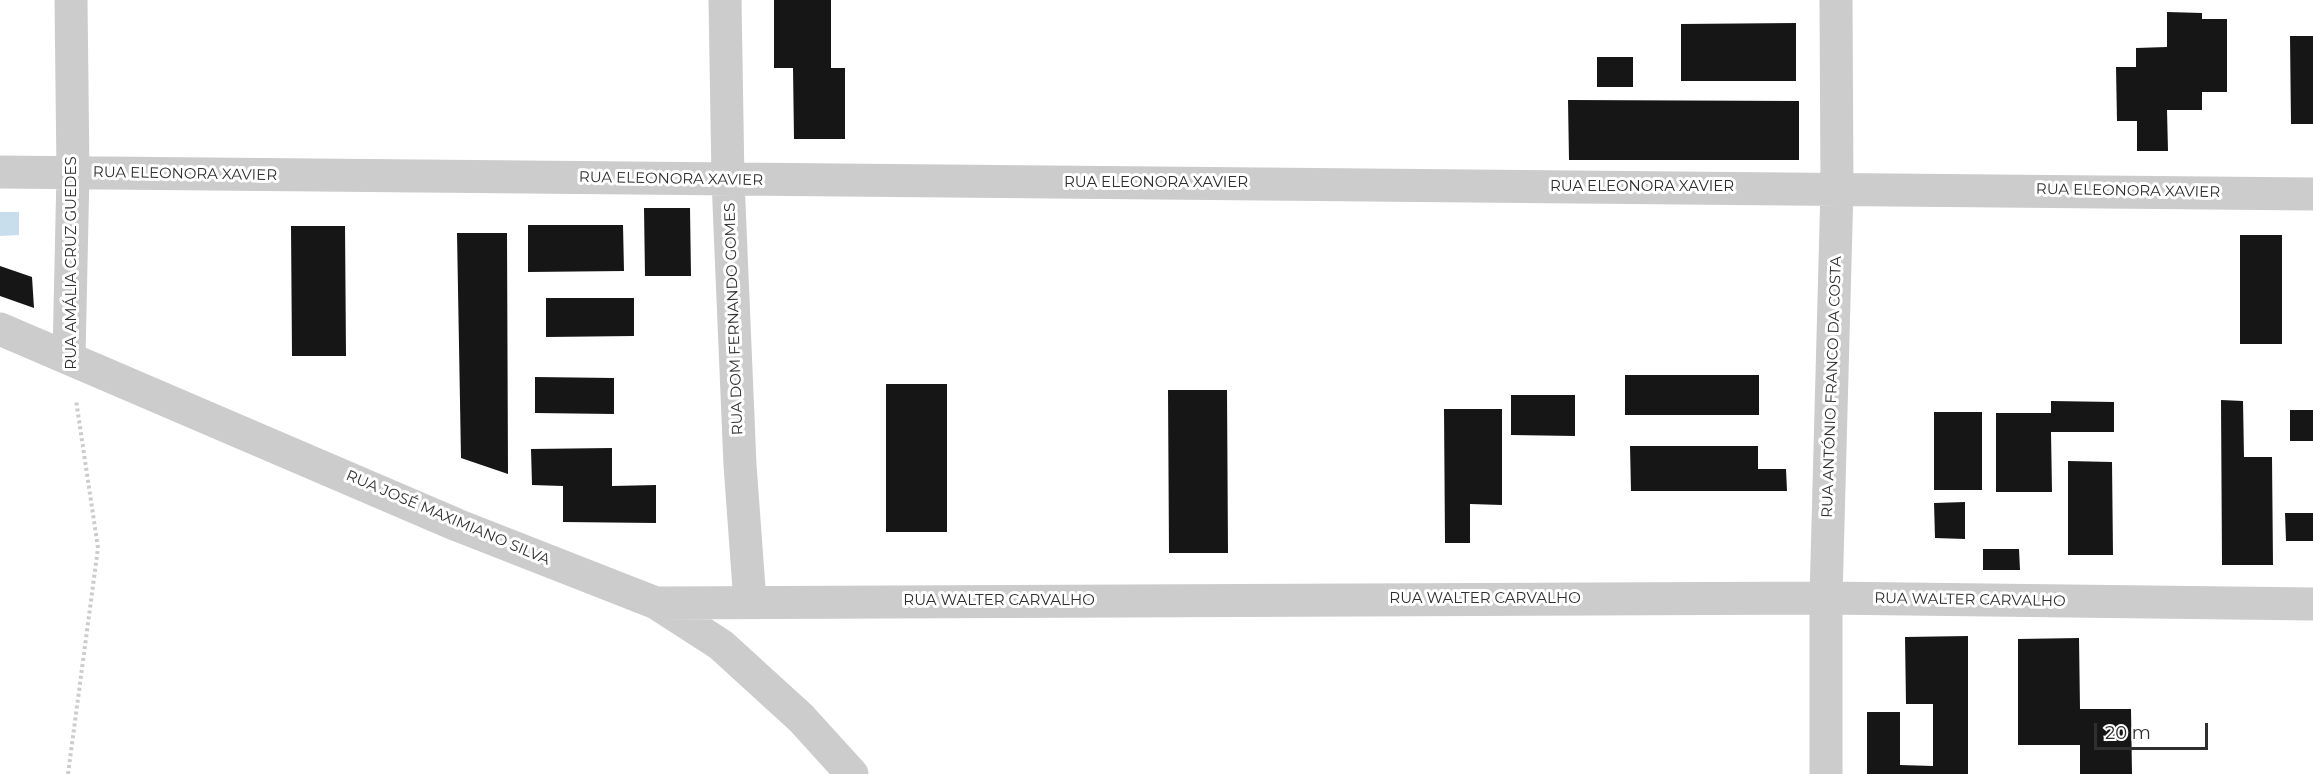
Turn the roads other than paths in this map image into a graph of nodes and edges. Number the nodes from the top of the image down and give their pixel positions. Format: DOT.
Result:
graph roads {
  1 [pos="71,0"];
  2 [pos="725,0"];
  3 [pos="1836,0"];
  4 [pos="0,172"];
  5 [pos="73,173"];
  6 [pos="728,180"];
  7 [pos="1837,188"];
  8 [pos="2313,194"];
  9 [pos="0,329"];
  10 [pos="69,356"];
  11 [pos="1826,598"];
  12 [pos="750,602"];
  13 [pos="656,603"];
  14 [pos="2313,604"];
  15 [pos="852,774"];
  16 [pos="1826,774"];
  1 -- 5 [label="street, RUA AMÁLIA CRUZ GUEDES"];
  2 -- 6 [label="street, RUA DOM FERNANDO GOMES"];
  3 -- 7 [label="street, RUA ANTÓNIO FRANCO DA COSTA"];
  4 -- 5 [label="street, RUA ELEONORA XAVIER"];
  5 -- 6 [label="street, RUA ELEONORA XAVIER"];
  5 -- 10 [label="street, RUA AMÁLIA CRUZ GUEDES"];
  6 -- 7 [label="street, RUA ELEONORA XAVIER"];
  6 -- 12 [label="street, RUA DOM FERNANDO GOMES"];
  7 -- 8 [label="street, RUA ELEONORA XAVIER"];
  7 -- 11 [label="street, RUA ANTÓNIO FRANCO DA COSTA"];
  9 -- 10 [label="street, RUA JOSÉ MAXIMIANO SILVA"];
  10 -- 13 [label="street, RUA JOSÉ MAXIMIANO SILVA"];
  11 -- 12 [label="street, RUA WALTER CARVALHO"];
  11 -- 14 [label="street, RUA WALTER CARVALHO"];
  11 -- 16 [label="street, RUA ANTÓNIO FRANCO DA COSTA"];
  12 -- 13 [label="street, RUA WALTER CARVALHO"];
  13 -- 15 [label="street, RUA JOSÉ MAXIMIANO SILVA"];
}
